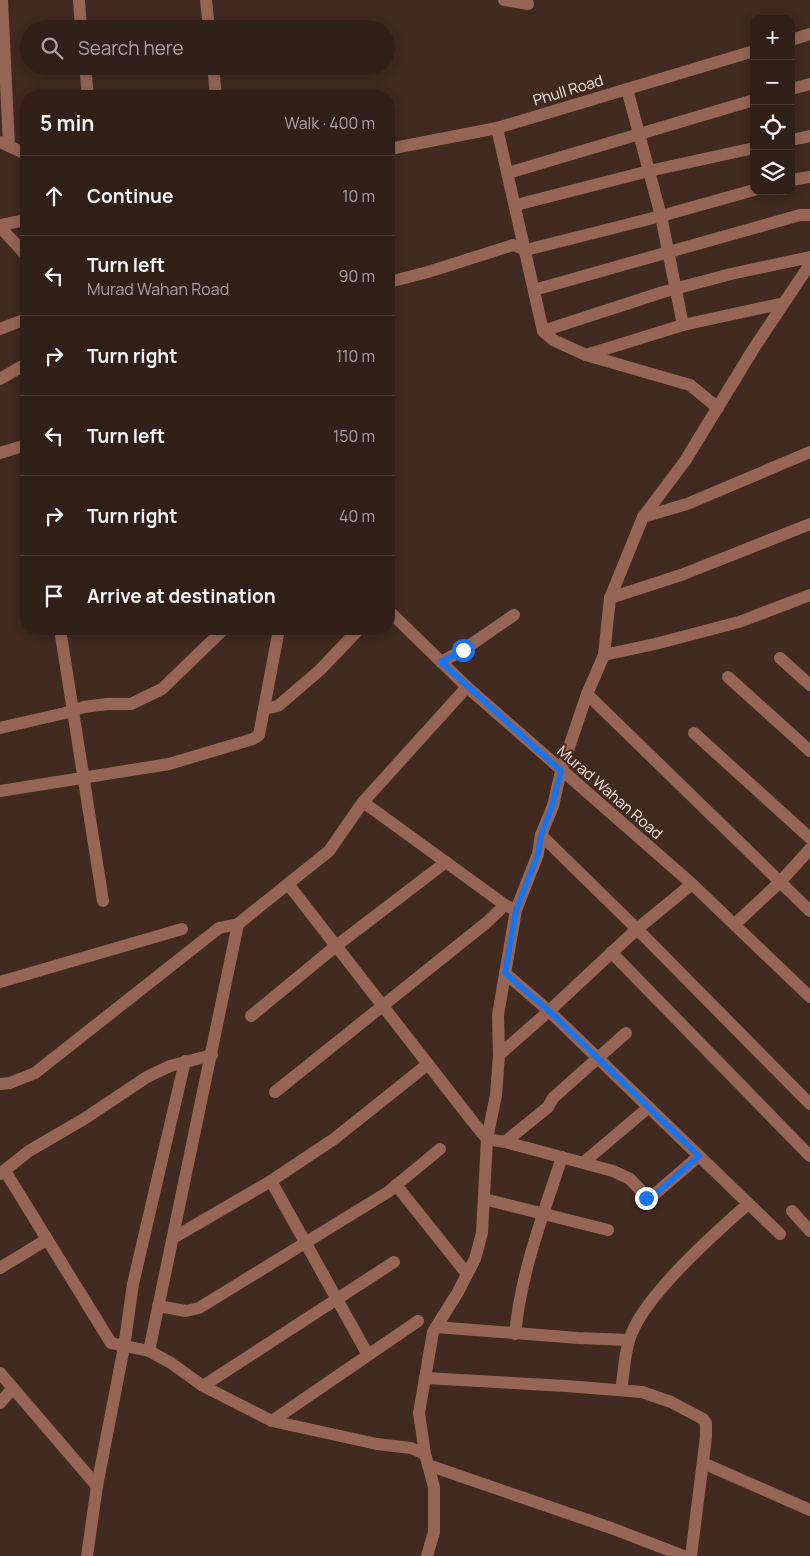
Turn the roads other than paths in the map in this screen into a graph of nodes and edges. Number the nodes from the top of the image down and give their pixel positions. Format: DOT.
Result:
graph roads {
  1 [pos="2,0"];
  2 [pos="78,0"];
  3 [pos="206,0"];
  4 [pos="504,0"];
  5 [pos="528,4"];
  6 [pos="81,20"];
  7 [pos="208,20"];
  8 [pos="810,34"];
  9 [pos="795,39"];
  10 [pos="750,52"];
  11 [pos="86,75"];
  12 [pos="214,75"];
  13 [pos="810,84"];
  14 [pos="795,88"];
  15 [pos="627,89"];
  16 [pos="87,90"];
  17 [pos="215,90"];
  18 [pos="750,101"];
  19 [pos="497,128"];
  20 [pos="639,134"];
  21 [pos="810,136"];
  22 [pos="795,139"];
  23 [pos="5,144"];
  24 [pos="395,148"];
  25 [pos="750,149"];
  26 [pos="20,151"];
  27 [pos="649,171"];
  28 [pos="508,173"];
  29 [pos="810,177"];
  30 [pos="795,179"];
  31 [pos="750,191"];
  32 [pos="516,205"];
  33 [pos="810,215"];
  34 [pos="661,216"];
  35 [pos="20,221"];
  36 [pos="0,226"];
  37 [pos="20,249"];
  38 [pos="526,250"];
  39 [pos="668,252"];
  40 [pos="810,257"];
  41 [pos="810,264"];
  42 [pos="395,280"];
  43 [pos="676,289"];
  44 [pos="534,290"];
  45 [pos="784,303"];
  46 [pos="20,321"];
  47 [pos="683,325"];
  48 [pos="0,329"];
  49 [pos="543,330"];
  50 [pos="586,356"];
  51 [pos="20,367"];
  52 [pos="0,379"];
  53 [pos="718,408"];
  54 [pos="20,447"];
  55 [pos="810,452"];
  56 [pos="0,453"];
  57 [pos="643,517"];
  58 [pos="810,524"];
  59 [pos="810,595"];
  60 [pos="610,598"];
  61 [pos="514,615"];
  62 [pos="395,617"];
  63 [pos="61,635"];
  64 [pos="218,635"];
  65 [pos="278,635"];
  66 [pos="354,635"];
  67 [pos="604,655"];
  68 [pos="780,658"];
  69 [pos="441,662"];
  70 [pos="728,677"];
  71 [pos="810,685"];
  72 [pos="467,687"];
  73 [pos="587,694"];
  74 [pos="264,709"];
  75 [pos="73,711"];
  76 [pos="0,728"];
  77 [pos="694,733"];
  78 [pos="810,751"];
  79 [pos="561,771"];
  80 [pos="84,777"];
  81 [pos="0,791"];
  82 [pos="363,802"];
  83 [pos="541,835"];
  84 [pos="810,838"];
  85 [pos="810,849"];
  86 [pos="446,862"];
  87 [pos="780,882"];
  88 [pos="288,884"];
  89 [pos="692,884"];
  90 [pos="103,901"];
  91 [pos="510,908"];
  92 [pos="810,911"];
  93 [pos="238,924"];
  94 [pos="735,924"];
  95 [pos="182,929"];
  96 [pos="637,929"];
  97 [pos="336,946"];
  98 [pos="611,952"];
  99 [pos="505,973"];
  100 [pos="0,982"];
  101 [pos="810,997"];
  102 [pos="383,1006"];
  103 [pos="549,1011"];
  104 [pos="251,1016"];
  105 [pos="626,1033"];
  106 [pos="212,1055"];
  107 [pos="499,1055"];
  108 [pos="597,1058"];
  109 [pos="185,1062"];
  110 [pos="428,1064"];
  111 [pos="0,1084"];
  112 [pos="275,1092"];
  113 [pos="810,1104"];
  114 [pos="649,1108"];
  115 [pos="487,1139"];
  116 [pos="505,1142"];
  117 [pos="440,1149"];
  118 [pos="699,1156"];
  119 [pos="810,1156"];
  120 [pos="562,1157"];
  121 [pos="584,1162"];
  122 [pos="2,1173"];
  123 [pos="270,1181"];
  124 [pos="396,1184"];
  125 [pos="484,1199"];
  126 [pos="748,1204"];
  127 [pos="792,1211"];
  128 [pos="543,1214"];
  129 [pos="608,1230"];
  130 [pos="810,1231"];
  131 [pos="780,1234"];
  132 [pos="173,1238"];
  133 [pos="46,1240"];
  134 [pos="305,1243"];
  135 [pos="394,1262"];
  136 [pos="0,1268"];
  137 [pos="468,1274"];
  138 [pos="336,1298"];
  139 [pos="158,1306"];
  140 [pos="418,1321"];
  141 [pos="436,1327"];
  142 [pos="515,1334"];
  143 [pos="629,1340"];
  144 [pos="124,1347"];
  145 [pos="149,1351"];
  146 [pos="368,1355"];
  147 [pos="0,1373"];
  148 [pos="425,1378"];
  149 [pos="203,1386"];
  150 [pos="13,1388"];
  151 [pos="621,1390"];
  152 [pos="0,1403"];
  153 [pos="272,1421"];
  154 [pos="427,1460"];
  155 [pos="702,1463"];
  156 [pos="96,1486"];
  157 [pos="810,1510"];
  158 [pos="87,1556"];
  159 [pos="427,1556"];
  160 [pos="684,1556"];
  161 [pos="691,1556"];
  1 -- 23 [label="street"];
  2 -- 6 [label="street"];
  3 -- 7 [label="street"];
  4 -- 5 [label="street"];
  8 -- 9 [label="street"];
  10 -- 15 [label="street, Phull Road"];
  11 -- 16 [label="street"];
  12 -- 17 [label="street"];
  13 -- 14 [label="street"];
  15 -- 19 [label="street, Phull Road"];
  15 -- 20 [label="street"];
  18 -- 20 [label="street"];
  19 -- 24 [label="street, Phull Road"];
  19 -- 28 [label="street"];
  20 -- 27 [label="street"];
  20 -- 28 [label="street"];
  21 -- 22 [label="street"];
  23 -- 26 [label="street"];
  25 -- 27 [label="street"];
  27 -- 32 [label="street"];
  27 -- 34 [label="street"];
  28 -- 32 [label="street"];
  29 -- 30 [label="street"];
  31 -- 34 [label="street"];
  32 -- 38 [label="street"];
  33 -- 39 [label="street"];
  34 -- 38 [label="street"];
  34 -- 39 [label="street"];
  35 -- 36 [label="street"];
  36 -- 37 [label="street"];
  38 -- 42 [label="street"];
  38 -- 44 [label="street"];
  39 -- 43 [label="street"];
  39 -- 44 [label="street"];
  40 -- 43 [label="street"];
  41 -- 45 [label="street"];
  43 -- 47 [label="street"];
  43 -- 49 [label="street"];
  44 -- 49 [label="street"];
  45 -- 47 [label="street"];
  45 -- 53 [label="street"];
  46 -- 48 [label="street"];
  47 -- 50 [label="street"];
  49 -- 50 [label="street"];
  50 -- 53 [label="street"];
  51 -- 52 [label="street"];
  53 -- 57 [label="street"];
  54 -- 56 [label="street"];
  55 -- 57 [label="street"];
  57 -- 60 [label="street"];
  58 -- 60 [label="street"];
  59 -- 67 [label="street"];
  60 -- 67 [label="street"];
  61 -- 69 [label="street"];
  62 -- 69 [label="street, Murad Wahan Road"];
  63 -- 75 [label="street"];
  64 -- 75 [label="street"];
  65 -- 74 [label="street"];
  66 -- 74 [label="street"];
  67 -- 73 [label="street"];
  68 -- 71 [label="street"];
  69 -- 72 [label="street, Murad Wahan Road"];
  70 -- 78 [label="street"];
  72 -- 79 [label="street, Murad Wahan Road"];
  72 -- 82 [label="street"];
  73 -- 79 [label="street"];
  73 -- 87 [label="street"];
  74 -- 80 [label="street"];
  75 -- 76 [label="street"];
  75 -- 80 [label="street"];
  77 -- 84 [label="street"];
  79 -- 83 [label="street"];
  79 -- 89 [label="street, Murad Wahan Road"];
  80 -- 81 [label="street"];
  80 -- 90 [label="street"];
  82 -- 86 [label="street"];
  82 -- 88 [label="street"];
  83 -- 91 [label="street"];
  83 -- 96 [label="street"];
  85 -- 87 [label="street"];
  86 -- 91 [label="street"];
  86 -- 97 [label="street"];
  87 -- 92 [label="street"];
  87 -- 94 [label="street"];
  88 -- 93 [label="street"];
  88 -- 97 [label="street"];
  89 -- 94 [label="street, Murad Wahan Road"];
  89 -- 96 [label="street"];
  91 -- 99 [label="street"];
  91 -- 102 [label="street"];
  93 -- 106 [label="street"];
  93 -- 111 [label="street"];
  94 -- 101 [label="street, Murad Wahan Road"];
  95 -- 100 [label="street"];
  96 -- 98 [label="street"];
  96 -- 113 [label="street"];
  97 -- 102 [label="street"];
  97 -- 104 [label="street"];
  98 -- 103 [label="street"];
  98 -- 119 [label="street"];
  99 -- 103 [label="street"];
  99 -- 107 [label="street"];
  102 -- 110 [label="street"];
  102 -- 112 [label="street"];
  103 -- 107 [label="street"];
  103 -- 108 [label="street"];
  105 -- 108 [label="street"];
  106 -- 109 [label="street"];
  106 -- 132 [label="street"];
  107 -- 115 [label="street"];
  108 -- 114 [label="street"];
  108 -- 116 [label="street"];
  109 -- 122 [label="street"];
  109 -- 144 [label="street"];
  110 -- 115 [label="street"];
  110 -- 123 [label="street"];
  114 -- 118 [label="street"];
  114 -- 121 [label="street"];
  115 -- 116 [label="street"];
  115 -- 125 [label="street"];
  116 -- 120 [label="street"];
  117 -- 124 [label="street"];
  118 -- 121 [label="street"];
  118 -- 126 [label="street"];
  120 -- 121 [label="street"];
  120 -- 128 [label="street"];
  122 -- 133 [label="street"];
  123 -- 132 [label="street"];
  123 -- 134 [label="street"];
  124 -- 134 [label="street"];
  124 -- 137 [label="street"];
  125 -- 128 [label="street"];
  125 -- 137 [label="street"];
  126 -- 131 [label="street"];
  126 -- 143 [label="street"];
  127 -- 130 [label="street"];
  128 -- 129 [label="street"];
  128 -- 142 [label="street"];
  132 -- 139 [label="street"];
  133 -- 136 [label="street"];
  133 -- 144 [label="street"];
  134 -- 138 [label="street"];
  134 -- 139 [label="street"];
  135 -- 138 [label="street"];
  137 -- 141 [label="street"];
  138 -- 146 [label="street"];
  138 -- 149 [label="street"];
  139 -- 145 [label="street"];
  140 -- 146 [label="street"];
  141 -- 142 [label="street"];
  141 -- 148 [label="street"];
  142 -- 143 [label="street"];
  143 -- 151 [label="street"];
  144 -- 145 [label="street"];
  144 -- 156 [label="street"];
  145 -- 149 [label="street"];
  146 -- 153 [label="street"];
  147 -- 150 [label="street"];
  148 -- 151 [label="street"];
  148 -- 154 [label="street"];
  149 -- 153 [label="street"];
  150 -- 152 [label="street"];
  150 -- 156 [label="street"];
  151 -- 155 [label="street"];
  153 -- 154 [label="street"];
  154 -- 159 [label="street"];
  154 -- 160 [label="street"];
  155 -- 157 [label="street"];
  155 -- 161 [label="street"];
  156 -- 158 [label="street"];
}
